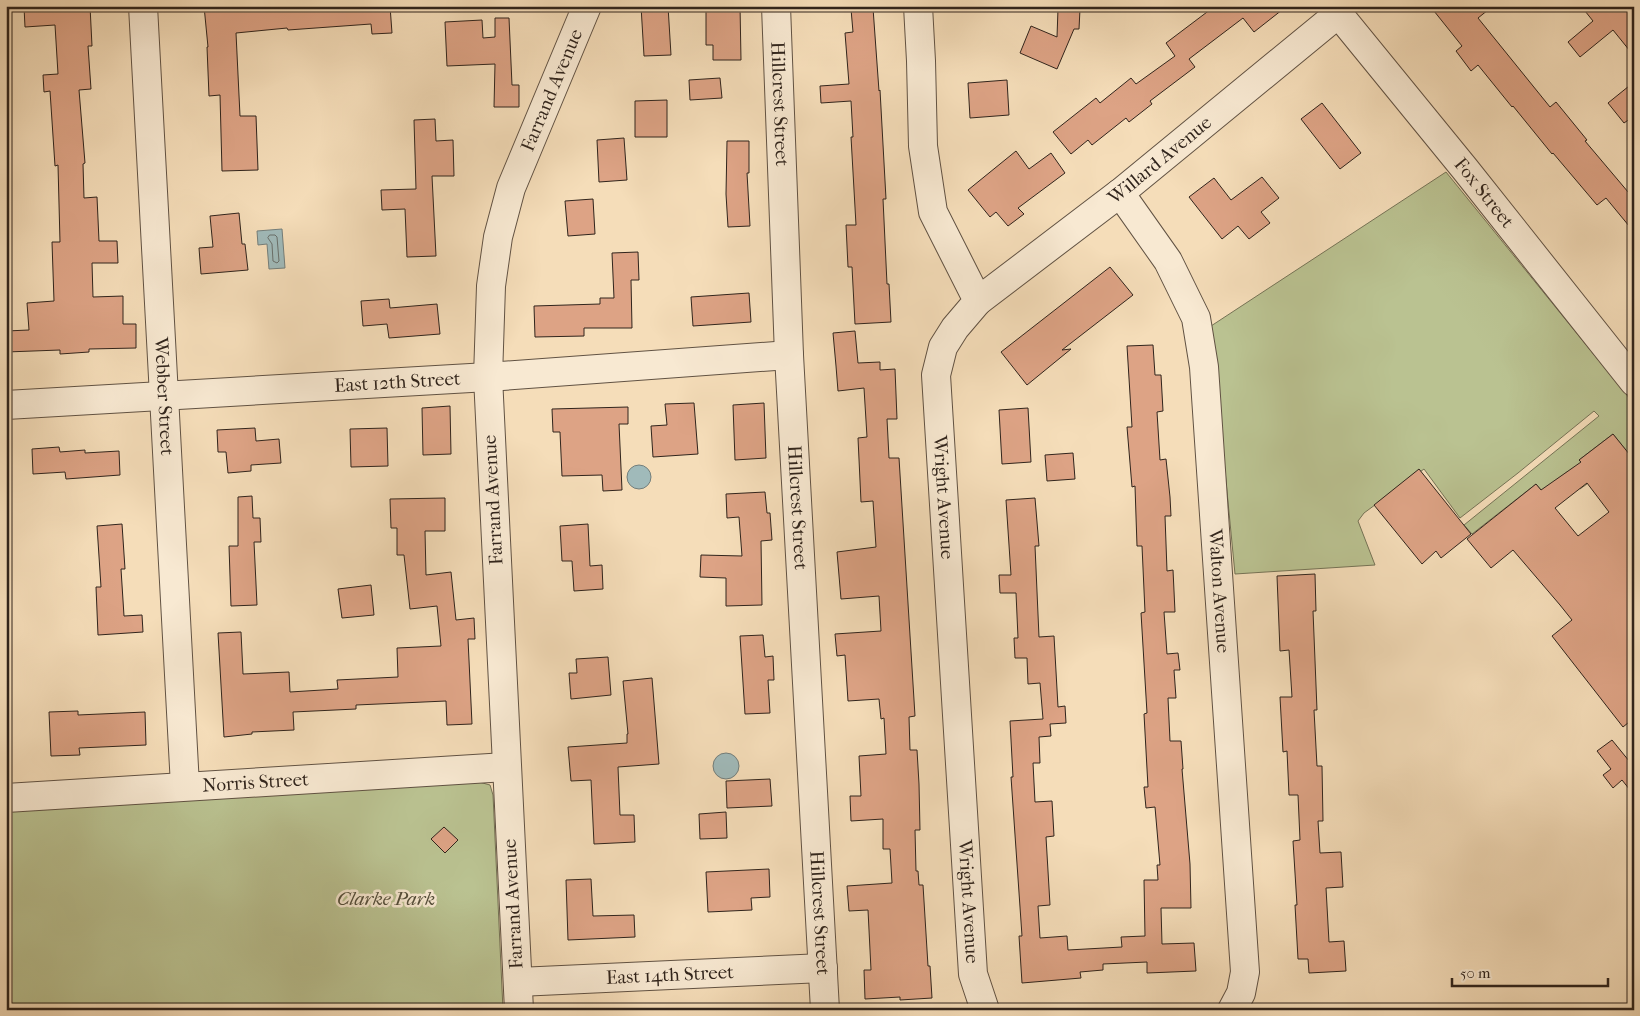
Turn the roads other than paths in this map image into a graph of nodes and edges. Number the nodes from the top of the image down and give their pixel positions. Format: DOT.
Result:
graph roads {
  1 [pos="143,6"];
  2 [pos="586,6"];
  3 [pos="776,6"];
  4 [pos="918,6"];
  5 [pos="1335,10"];
  6 [pos="1120,193"];
  7 [pos="978,301"];
  8 [pos="789,355"];
  9 [pos="488,377"];
  10 [pos="1634,382"];
  11 [pos="164,395"];
  12 [pos="6,405"];
  13 [pos="506,767"];
  14 [pos="185,786"];
  15 [pos="6,798"];
  16 [pos="823,968"];
  17 [pos="518,982"];
  18 [pos="519,1010"];
  19 [pos="825,1010"];
  20 [pos="985,1010"];
  21 [pos="1232,1010"];
  1 -- 11 [label="street, Webber Street"];
  2 -- 9 [label="street, Farrand Avenue"];
  3 -- 8 [label="street, Hillcrest Street"];
  4 -- 7 [label="street"];
  5 -- 6 [label="street, Willard Avenue"];
  5 -- 10 [label="street, Fox Street"];
  6 -- 7 [label="street, Willard Avenue"];
  6 -- 21 [label="street, Walton Avenue"];
  7 -- 20 [label="street, Wright Avenue"];
  8 -- 9 [label="street, East 12th Street"];
  8 -- 16 [label="street, Hillcrest Street"];
  9 -- 11 [label="street, East 12th Street"];
  9 -- 13 [label="street, Farrand Avenue"];
  11 -- 12 [label="street, East 12th Street"];
  11 -- 14 [label="street, Webber Street"];
  13 -- 14 [label="street, Norris Street"];
  13 -- 17 [label="street, Farrand Avenue"];
  14 -- 15 [label="street, Norris Street"];
  16 -- 17 [label="street, East 14th Street"];
  16 -- 19 [label="street, Hillcrest Street"];
  17 -- 18 [label="street, Farrand Avenue"];
}
